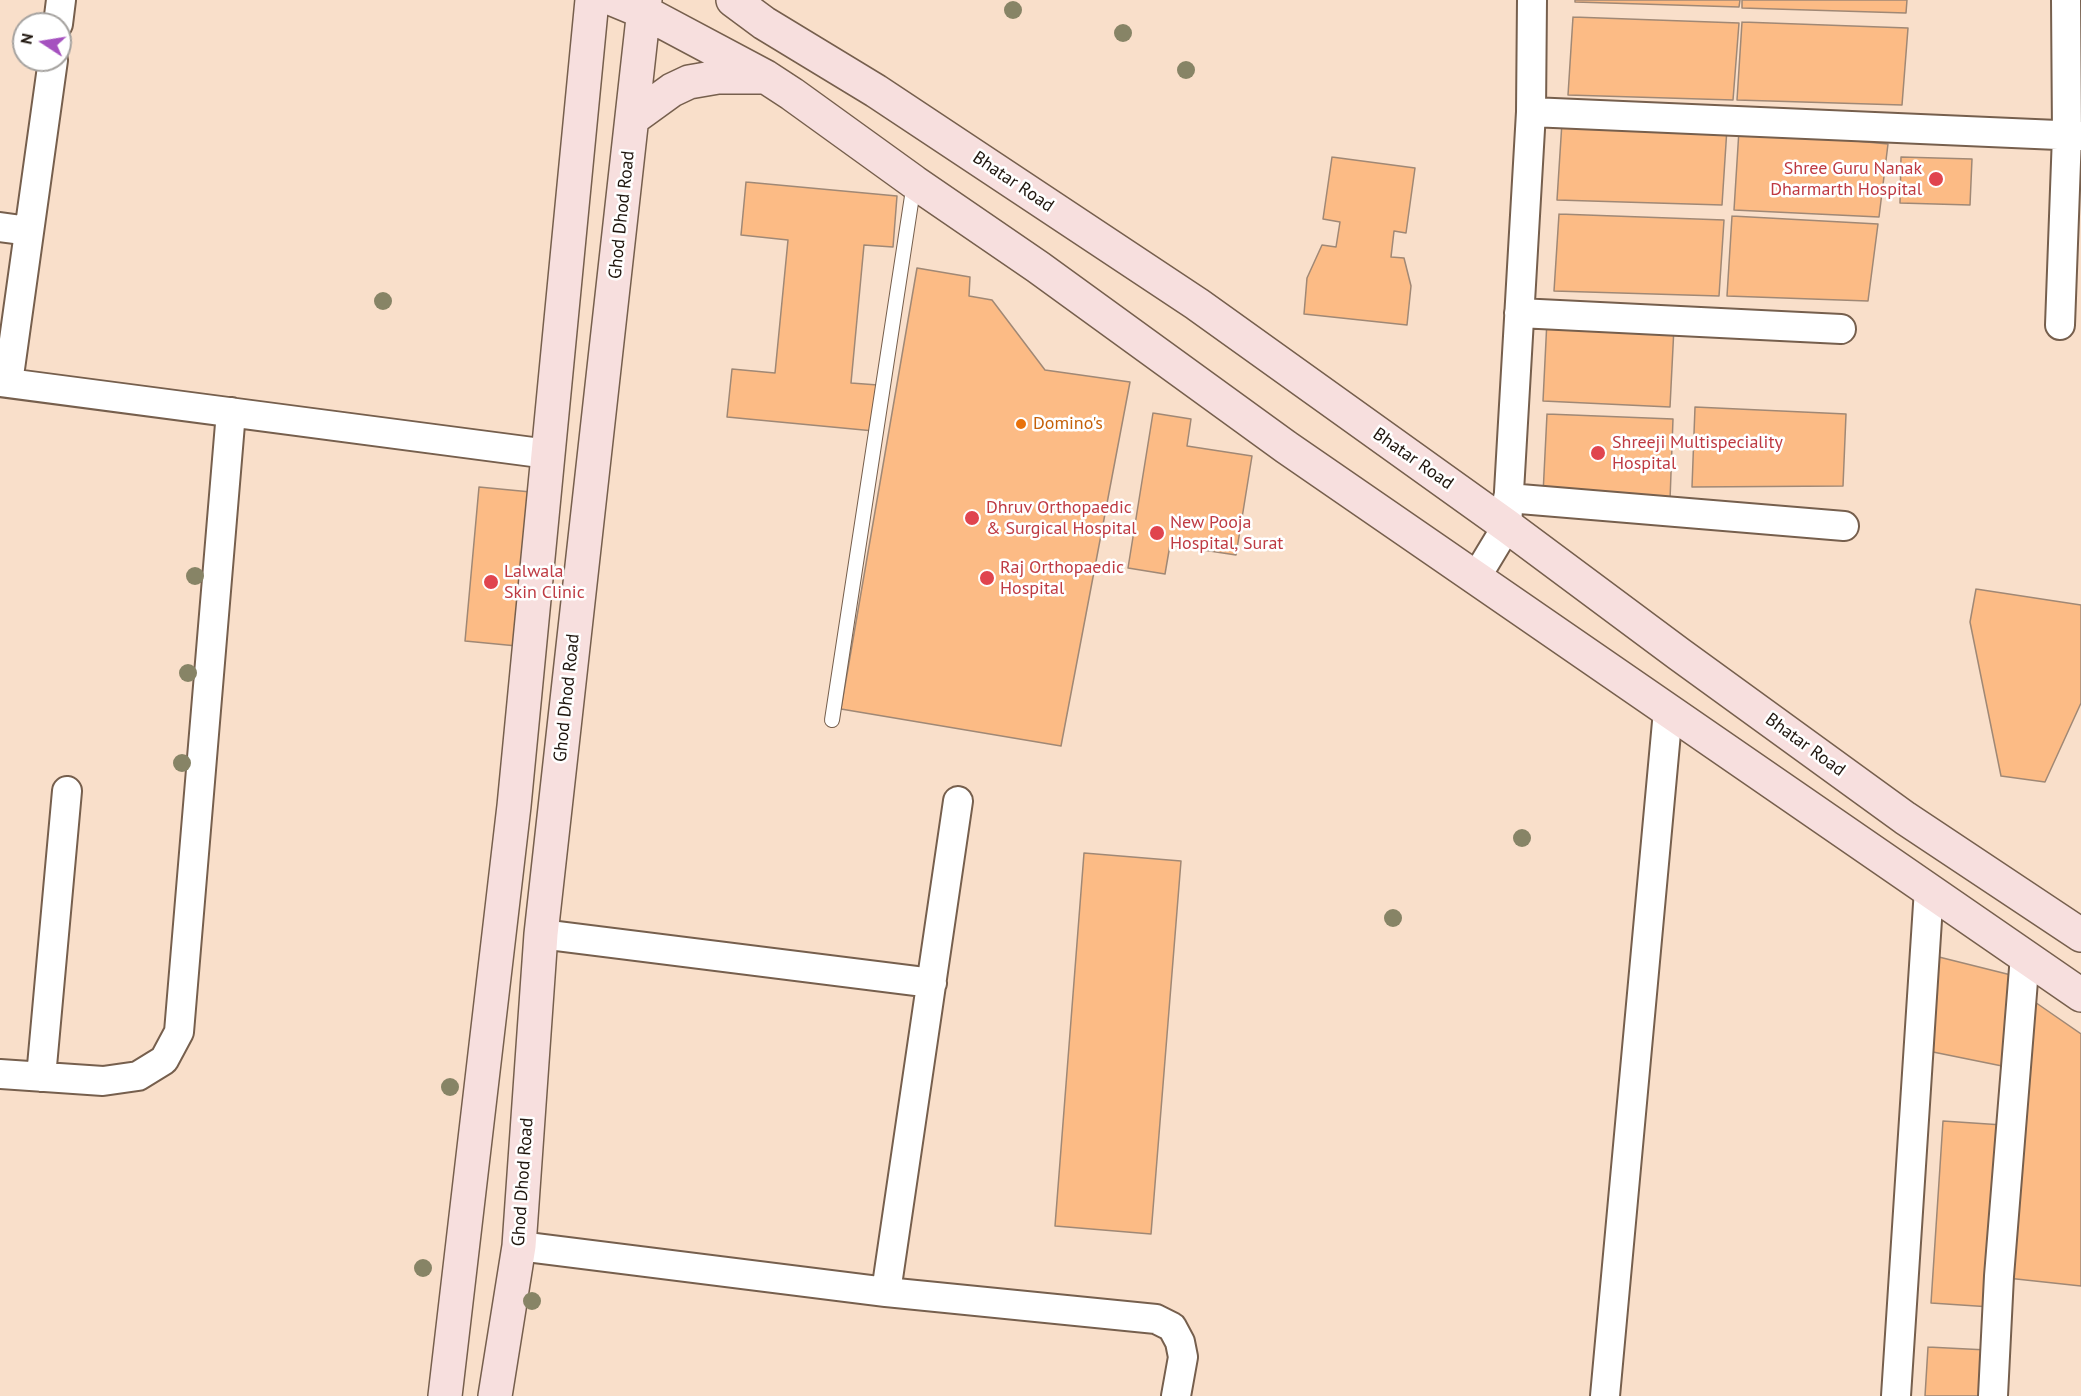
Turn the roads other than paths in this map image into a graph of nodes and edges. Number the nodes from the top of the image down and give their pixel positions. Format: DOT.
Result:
graph roads {
  1 [pos="592,0"];
  2 [pos="733,0"];
  3 [pos="1532,0"];
  4 [pos="2066,0"];
  5 [pos="635,4"];
  6 [pos="755,11"];
  7 [pos="51,72"];
  8 [pos="766,77"];
  9 [pos="1531,112"];
  10 [pos="632,119"];
  11 [pos="2074,135"];
  12 [pos="914,182"];
  13 [pos="0,227"];
  14 [pos="29,231"];
  15 [pos="1519,313"];
  16 [pos="2060,325"];
  17 [pos="1841,329"];
  18 [pos="4,382"];
  19 [pos="231,412"];
  20 [pos="548,454"];
  21 [pos="1507,512"];
  22 [pos="1844,526"];
  23 [pos="1475,579"];
  24 [pos="1668,711"];
  25 [pos="831,720"];
  26 [pos="68,791"];
  27 [pos="958,801"];
  28 [pos="1929,889"];
  29 [pos="541,934"];
  30 [pos="2081,935"];
  31 [pos="2025,956"];
  32 [pos="932,983"];
  33 [pos="2081,995"];
  34 [pos="0,1074"];
  35 [pos="41,1077"];
  36 [pos="519,1246"];
  37 [pos="886,1292"];
  38 [pos="445,1396"];
  39 [pos="495,1396"];
  40 [pos="1176,1396"];
  41 [pos="1605,1396"];
  42 [pos="1896,1396"];
  43 [pos="1993,1396"];
  1 -- 20 [label="main road"];
  2 -- 6 [label="main road, Bhatar Road"];
  3 -- 9 [label="street"];
  4 -- 11 [label="street"];
  5 -- 8 [label="main road"];
  5 -- 10 [label="main road, Ghod Dhod Road"];
  6 -- 21 [label="main road, Bhatar Road"];
  7 -- 14 [label="street"];
  8 -- 10 [label="main road"];
  8 -- 12 [label="main road"];
  9 -- 11 [label="street"];
  9 -- 15 [label="street"];
  10 -- 29 [label="main road, Ghod Dhod Road"];
  11 -- 16 [label="street"];
  12 -- 23 [label="main road"];
  12 -- 25 [label="lane"];
  13 -- 14 [label="street"];
  14 -- 18 [label="street"];
  15 -- 17 [label="street"];
  15 -- 21 [label="street"];
  18 -- 19 [label="street"];
  19 -- 20 [label="street"];
  19 -- 35 [label="street"];
  20 -- 38 [label="main road"];
  21 -- 22 [label="street"];
  21 -- 23 [label="street"];
  21 -- 30 [label="main road, Bhatar Road"];
  23 -- 24 [label="main road"];
  24 -- 28 [label="main road"];
  24 -- 41 [label="street"];
  26 -- 35 [label="street"];
  27 -- 32 [label="street"];
  28 -- 31 [label="main road"];
  28 -- 42 [label="street"];
  29 -- 32 [label="street"];
  29 -- 36 [label="main road, Ghod Dhod Road"];
  31 -- 33 [label="main road"];
  31 -- 43 [label="street"];
  32 -- 37 [label="street"];
  34 -- 35 [label="street"];
  36 -- 37 [label="street"];
  36 -- 39 [label="main road, Ghod Dhod Road"];
  37 -- 40 [label="street"];
}
